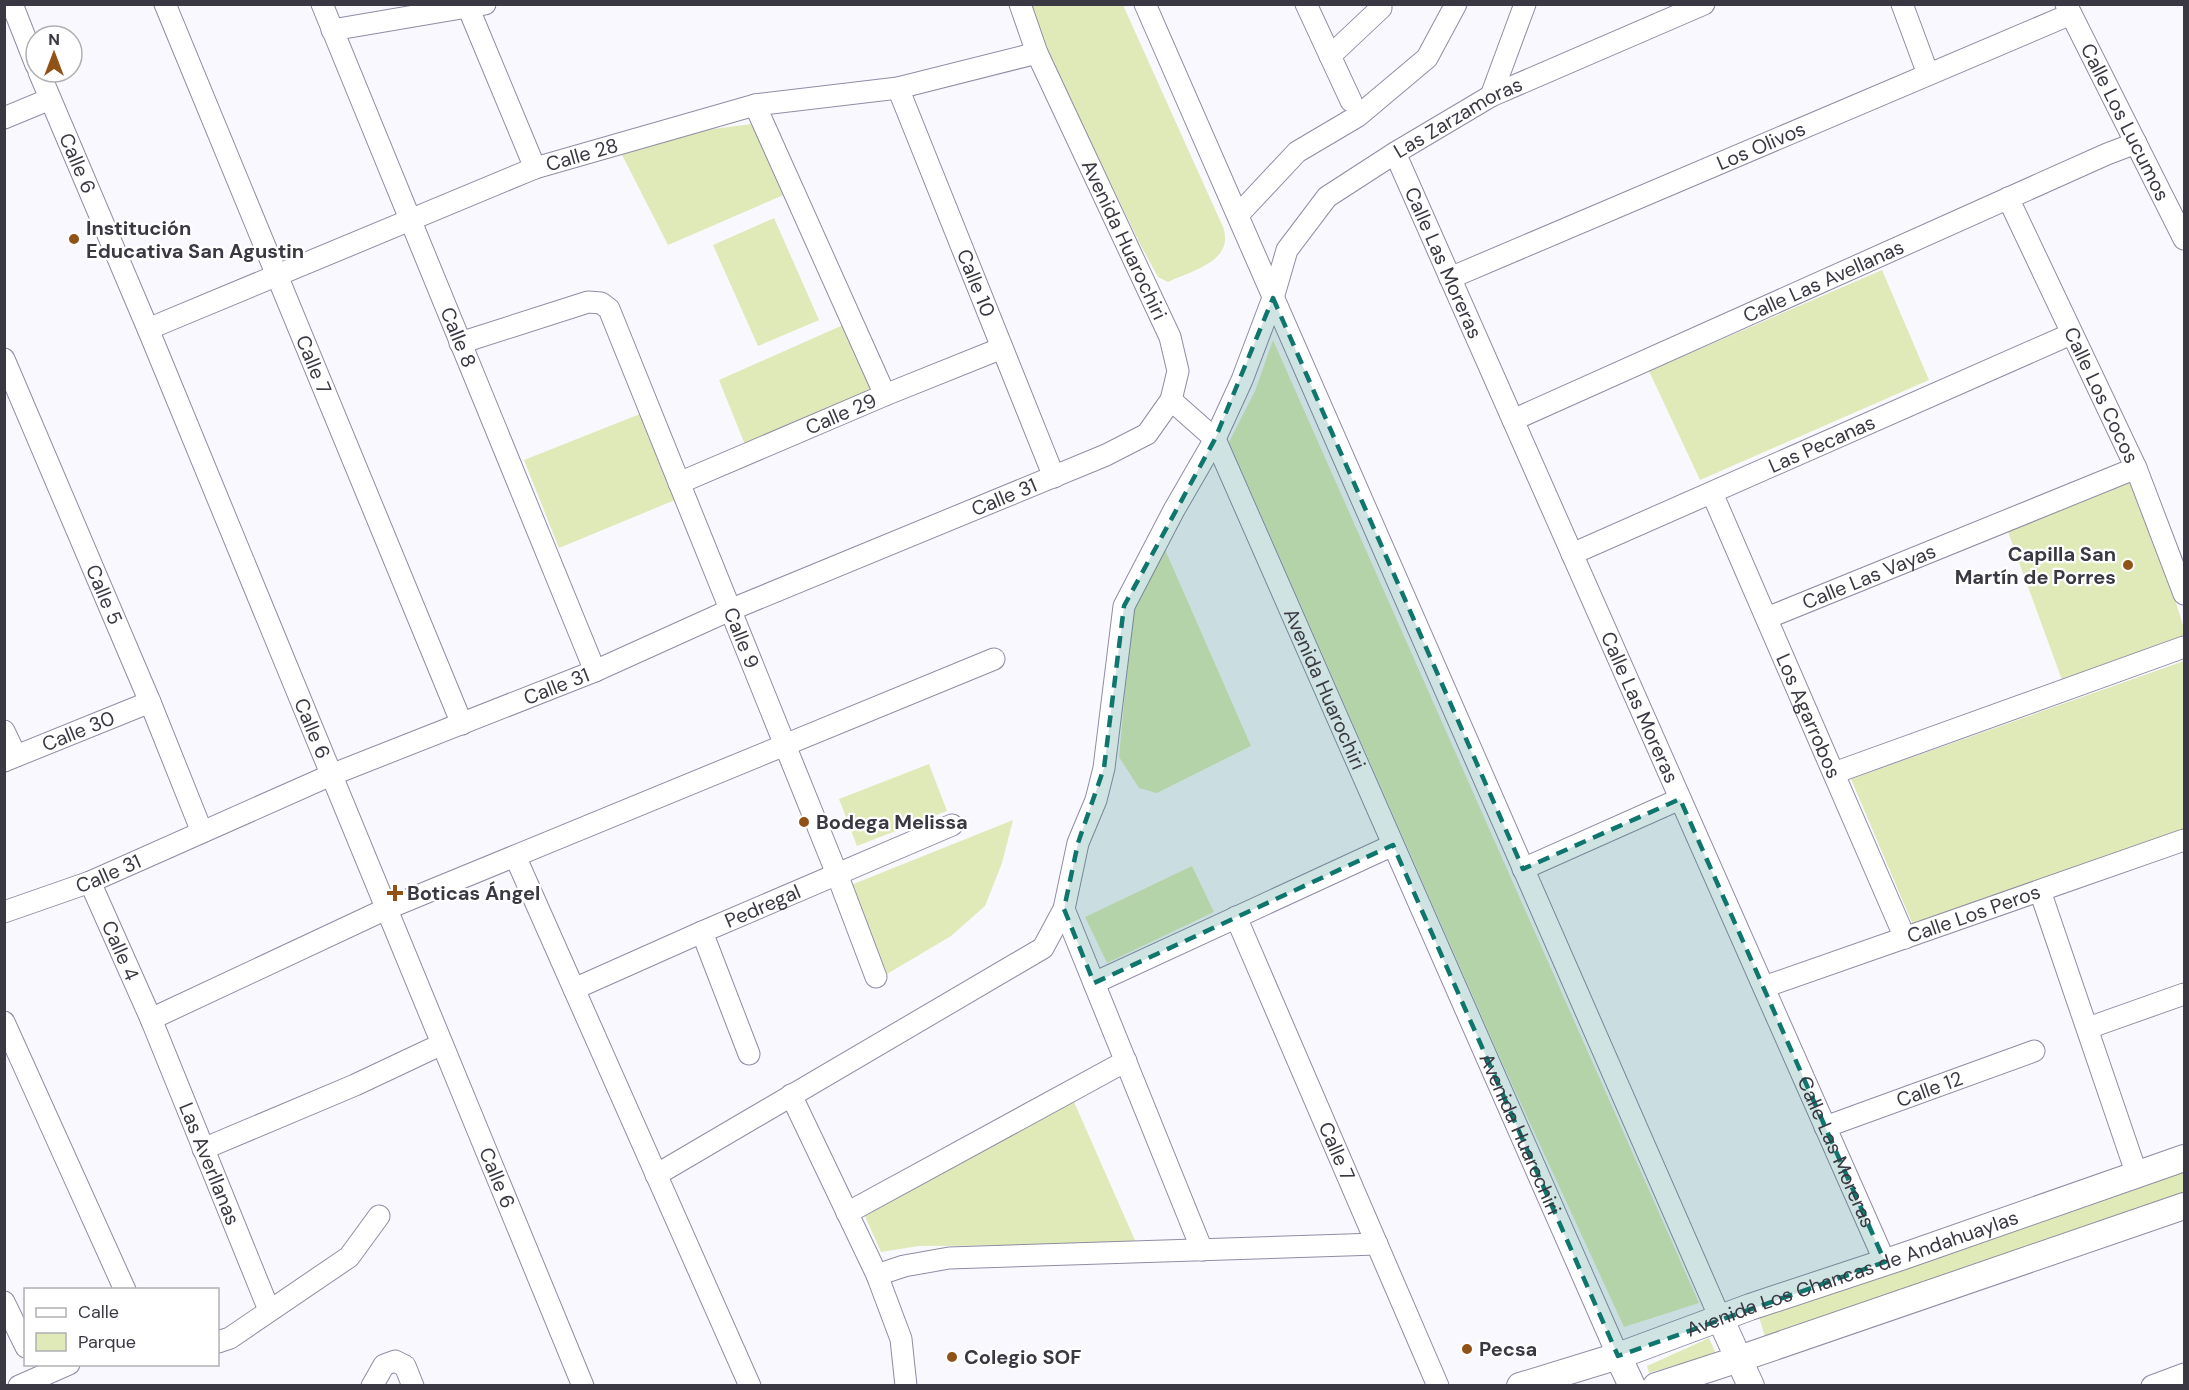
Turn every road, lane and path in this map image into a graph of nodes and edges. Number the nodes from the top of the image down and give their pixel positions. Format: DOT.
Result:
graph roads {
  1 [pos="12,4"];
  2 [pos="165,4"];
  3 [pos="322,4"];
  4 [pos="1020,4"];
  5 [pos="1144,4"];
  6 [pos="1306,4"];
  7 [pos="1381,4"];
  8 [pos="1456,4"];
  9 [pos="1525,4"];
  10 [pos="1704,4"];
  11 [pos="1902,4"];
  12 [pos="476,6"];
  13 [pos="2069,9"];
  14 [pos="332,30"];
  15 [pos="24,34"];
  16 [pos="1037,53"];
  17 [pos="1330,56"];
  18 [pos="1928,74"];
  19 [pos="44,84"];
  20 [pos="897,88"];
  21 [pos="1491,96"];
  22 [pos="50,99"];
  23 [pos="1351,101"];
  24 [pos="755,105"];
  25 [pos="4,118"];
  26 [pos="2136,143"];
  27 [pos="1395,153"];
  28 [pos="535,168"];
  29 [pos="2008,198"];
  30 [pos="1238,215"];
  31 [pos="410,220"];
  32 [pos="2184,239"];
  33 [pos="277,275"];
  34 [pos="1450,278"];
  35 [pos="1273,298"];
  36 [pos="148,329"];
  37 [pos="2071,334"];
  38 [pos="460,344"];
  39 [pos="1002,348"];
  40 [pos="4,359"];
  41 [pos="885,395"];
  42 [pos="1171,400"];
  43 [pos="1513,420"];
  44 [pos="1215,439"];
  45 [pos="2136,468"];
  46 [pos="1054,477"];
  47 [pos="679,483"];
  48 [pos="1712,493"];
  49 [pos="1572,554"];
  50 [pos="2184,594"];
  51 [pos="730,610"];
  52 [pos="1767,618"];
  53 [pos="2184,647"];
  54 [pos="994,659"];
  55 [pos="595,671"];
  56 [pos="150,702"];
  57 [pos="462,724"];
  58 [pos="4,731"];
  59 [pos="784,745"];
  60 [pos="10,759"];
  61 [pos="1834,773"];
  62 [pos="331,775"];
  63 [pos="1680,799"];
  64 [pos="952,825"];
  65 [pos="202,832"];
  66 [pos="2184,840"];
  67 [pos="1393,845"];
  68 [pos="515,856"];
  69 [pos="1523,869"];
  70 [pos="837,874"];
  71 [pos="90,882"];
  72 [pos="2040,891"];
  73 [pos="386,909"];
  74 [pos="1064,909"];
  75 [pos="4,912"];
  76 [pos="1236,917"];
  77 [pos="702,932"];
  78 [pos="1905,938"];
  79 [pos="876,977"];
  80 [pos="1094,983"];
  81 [pos="1764,987"];
  82 [pos="574,989"];
  83 [pos="2184,994"];
  84 [pos="151,1018"];
  85 [pos="4,1022"];
  86 [pos="2088,1028"];
  87 [pos="442,1044"];
  88 [pos="2034,1051"];
  89 [pos="749,1054"];
  90 [pos="1126,1061"];
  91 [pos="791,1095"];
  92 [pos="1825,1126"];
  93 [pos="203,1149"];
  94 [pos="2184,1158"];
  95 [pos="656,1174"];
  96 [pos="2137,1175"];
  97 [pos="2184,1206"];
  98 [pos="847,1213"];
  99 [pos="379,1216"];
  100 [pos="1377,1244"];
  101 [pos="1202,1250"];
  102 [pos="1885,1263"];
  103 [pos="876,1275"];
  104 [pos="124,1288"];
  105 [pos="4,1302"];
  106 [pos="270,1310"];
  107 [pos="1720,1318"];
  108 [pos="219,1342"];
  109 [pos="24,1343"];
  110 [pos="1618,1356"];
  111 [pos="1739,1359"];
  112 [pos="64,1366"];
  113 [pos="37,1371"];
  114 [pos="2184,1374"];
  115 [pos="19,1386"];
  116 [pos="372,1386"];
  117 [pos="413,1386"];
  118 [pos="583,1386"];
  119 [pos="750,1386"];
  120 [pos="906,1386"];
  121 [pos="1438,1386"];
  122 [pos="1520,1386"];
  123 [pos="1632,1386"];
  124 [pos="1656,1386"];
  125 [pos="1751,1386"];
  126 [pos="2152,1386"];
  1 -- 15 [label="street"];
  2 -- 33 [label="street, Calle 7"];
  3 -- 14 [label="street, Calle 8"];
  4 -- 16 [label="street, Avenida Huarochiri"];
  5 -- 30 [label="street"];
  6 -- 17 [label="street"];
  7 -- 17 [label="street"];
  8 -- 30 [label="street"];
  9 -- 21 [label="street"];
  10 -- 21 [label="street, Las Zarzamoras"];
  11 -- 18 [label="street"];
  12 -- 14 [label="street"];
  12 -- 28 [label="street"];
  13 -- 18 [label="street, Los Olivos"];
  13 -- 26 [label="street, Calle Los Lucumos"];
  14 -- 31 [label="street, Calle 8"];
  16 -- 20 [label="street, Calle 28"];
  16 -- 42 [label="street, Avenida Huarochiri"];
  17 -- 23 [label="street"];
  18 -- 34 [label="street, Los Olivos"];
  19 -- 22 [label="street, Calle 6"];
  20 -- 24 [label="street, Calle 28"];
  20 -- 39 [label="street, Calle 10"];
  21 -- 27 [label="street, Las Zarzamoras"];
  22 -- 25 [label="street"];
  22 -- 36 [label="street, Calle 6"];
  24 -- 28 [label="street, Calle 28"];
  24 -- 41 [label="street"];
  26 -- 29 [label="street, Calle Las Avellanas"];
  26 -- 32 [label="street, Calle Los Lucumos"];
  27 -- 34 [label="street, Calle Las Moreras"];
  27 -- 35 [label="street, Las Zarzamoras"];
  28 -- 31 [label="street, Calle 28"];
  29 -- 37 [label="street, Calle Los Cocos"];
  29 -- 43 [label="street, Calle Las Avellanas"];
  30 -- 35 [label="street"];
  31 -- 33 [label="street, Calle 28"];
  31 -- 38 [label="street, Calle 8"];
  33 -- 36 [label="street, Calle 28"];
  33 -- 57 [label="street, Calle 7"];
  34 -- 43 [label="street, Calle Las Moreras"];
  35 -- 44 [label="street, Las Zarzamoras"];
  35 -- 69 [label="street"];
  36 -- 62 [label="street, Calle 6"];
  37 -- 45 [label="street, Calle Los Cocos"];
  37 -- 48 [label="street, Las Pecanas"];
  38 -- 47 [label="street, Calle 9"];
  38 -- 55 [label="street, Calle 8"];
  39 -- 41 [label="street, Calle 29"];
  39 -- 46 [label="street, Calle 10"];
  40 -- 56 [label="street, Calle 5"];
  41 -- 47 [label="street, Calle 29"];
  42 -- 44 [label="street, Avenida Huarochiri"];
  42 -- 46 [label="street, Calle 31"];
  43 -- 49 [label="street, Calle Las Moreras"];
  44 -- 67 [label="street, Avenida Huarochiri"];
  44 -- 74 [label="street, Las Zarzamoras"];
  45 -- 50 [label="street, Calle Los Cocos"];
  45 -- 52 [label="street, Calle Las Vayas"];
  46 -- 51 [label="street, Calle 31"];
  47 -- 51 [label="street, Calle 9"];
  48 -- 49 [label="street, Las Pecanas"];
  48 -- 52 [label="street, Los Agarrobos"];
  49 -- 63 [label="street, Calle Las Moreras"];
  51 -- 55 [label="street, Calle 31"];
  51 -- 59 [label="street, Calle 9"];
  52 -- 61 [label="street, Los Agarrobos"];
  53 -- 61 [label="street"];
  54 -- 59 [label="street"];
  55 -- 57 [label="street, Calle 31"];
  56 -- 60 [label="street, Calle 30"];
  56 -- 65 [label="street, Calle 5"];
  57 -- 62 [label="street, Calle 31"];
  58 -- 60 [label="street"];
  59 -- 68 [label="street"];
  59 -- 70 [label="street, Calle 9"];
  61 -- 78 [label="street, Los Agarrobos"];
  62 -- 65 [label="street, Calle 31"];
  62 -- 73 [label="street, Calle 6"];
  63 -- 69 [label="street"];
  63 -- 81 [label="street, Calle Las Moreras"];
  64 -- 70 [label="street, Pedregal"];
  65 -- 71 [label="street, Calle 31"];
  66 -- 72 [label="street, Calle Los Peros"];
  67 -- 76 [label="street"];
  67 -- 110 [label="street, Avenida Huarochiri"];
  68 -- 73 [label="street"];
  68 -- 82 [label="street"];
  69 -- 107 [label="street"];
  70 -- 77 [label="street, Pedregal"];
  70 -- 79 [label="street, Calle 9"];
  71 -- 75 [label="street, Calle 31"];
  71 -- 84 [label="street, Calle 4"];
  72 -- 78 [label="street, Calle Los Peros"];
  72 -- 86 [label="street"];
  73 -- 84 [label="street"];
  73 -- 87 [label="street, Calle 6"];
  74 -- 80 [label="street"];
  74 -- 91 [label="street, Las Zarzamoras"];
  76 -- 80 [label="street"];
  76 -- 100 [label="street, Calle 7"];
  77 -- 82 [label="street, Pedregal"];
  77 -- 89 [label="street"];
  78 -- 81 [label="street, Calle Los Peros"];
  80 -- 90 [label="street"];
  81 -- 92 [label="street, Calle Las Moreras"];
  82 -- 95 [label="street"];
  83 -- 86 [label="street"];
  84 -- 93 [label="street, Las Averllanas"];
  85 -- 104 [label="street"];
  86 -- 96 [label="street"];
  87 -- 93 [label="street"];
  87 -- 118 [label="street, Calle 6"];
  88 -- 92 [label="street, Calle 12"];
  90 -- 98 [label="street"];
  90 -- 101 [label="street"];
  91 -- 95 [label="street, Las Zarzamoras"];
  91 -- 98 [label="street"];
  92 -- 102 [label="street, Calle Las Moreras"];
  93 -- 106 [label="street, Las Averllanas"];
  94 -- 96 [label="main road, Avenida Los Chancas de Andahuaylas"];
  95 -- 119 [label="street"];
  96 -- 102 [label="main road, Avenida Los Chancas de Andahuaylas"];
  97 -- 111 [label="main road"];
  98 -- 103 [label="street"];
  99 -- 106 [label="street"];
  100 -- 101 [label="street"];
  100 -- 121 [label="street, Calle 7"];
  101 -- 103 [label="street"];
  102 -- 107 [label="main road, Avenida Los Chancas de Andahuaylas"];
  103 -- 120 [label="street"];
  105 -- 109 [label="street"];
  106 -- 108 [label="street"];
  107 -- 110 [label="main road, Avenida Los Chancas de Andahuaylas"];
  107 -- 111 [label="main road"];
  110 -- 122 [label="main road, Avenida Los Chancas de Andahuaylas"];
  110 -- 123 [label="main road, Avenida Huarochiri"];
  111 -- 124 [label="main road"];
  111 -- 125 [label="main road"];
  112 -- 113 [label="street"];
  113 -- 115 [label="street"];
  114 -- 126 [label="street"];
  116 -- 117 [label="street"];
}
